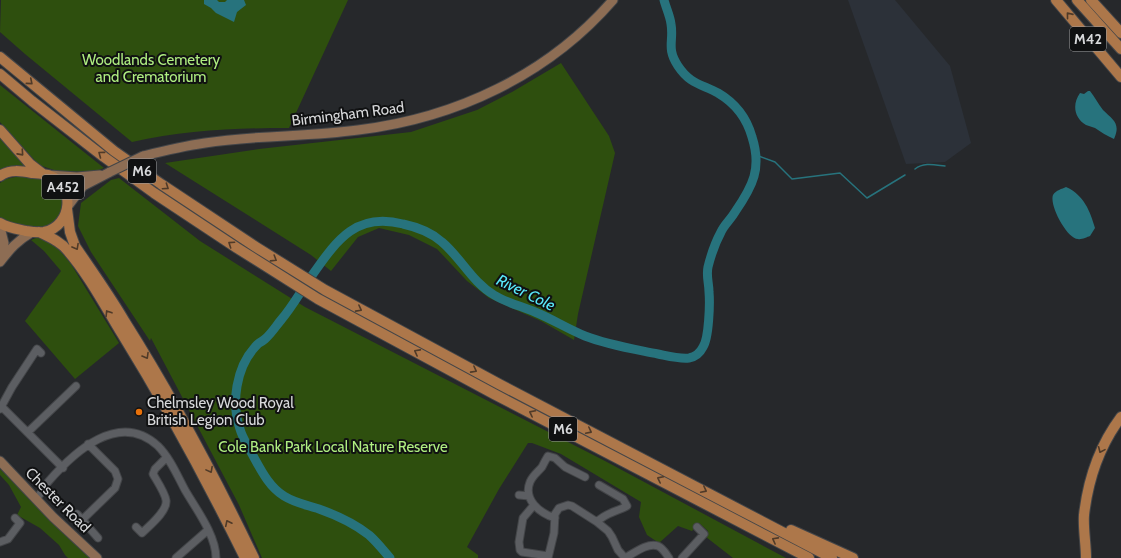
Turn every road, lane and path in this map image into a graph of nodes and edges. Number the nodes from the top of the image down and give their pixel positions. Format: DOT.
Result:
graph roads {
  1 [pos="613,0"];
  2 [pos="1056,0"];
  3 [pos="1077,0"];
  4 [pos="1090,0"];
  5 [pos="1121,33"];
  6 [pos="1121,49"];
  7 [pos="0,57"];
  8 [pos="0,74"];
  9 [pos="1121,77"];
  10 [pos="0,130"];
  11 [pos="106,173"];
  12 [pos="46,175"];
  13 [pos="0,176"];
  14 [pos="68,208"];
  15 [pos="0,223"];
  16 [pos="0,227"];
  17 [pos="36,232"];
  18 [pos="0,258"];
  19 [pos="0,262"];
  20 [pos="41,353"];
  21 [pos="76,386"];
  22 [pos="1,408"];
  23 [pos="1121,417"];
  24 [pos="28,432"];
  25 [pos="88,444"];
  26 [pos="167,457"];
  27 [pos="0,460"];
  28 [pos="62,468"];
  29 [pos="585,476"];
  30 [pos="599,485"];
  31 [pos="519,495"];
  32 [pos="33,496"];
  33 [pos="529,496"];
  34 [pos="723,500"];
  35 [pos="534,505"];
  36 [pos="15,518"];
  37 [pos="555,518"];
  38 [pos="597,522"];
  39 [pos="136,527"];
  40 [pos="697,527"];
  41 [pos="208,530"];
  42 [pos="98,538"];
  43 [pos="0,542"];
  44 [pos="521,555"];
  45 [pos="548,557"];
  46 [pos="97,558"];
  47 [pos="176,558"];
  48 [pos="216,558"];
  49 [pos="245,558"];
  50 [pos="254,558"];
  51 [pos="626,558"];
  52 [pos="669,558"];
  53 [pos="682,558"];
  54 [pos="809,558"];
  55 [pos="832,558"];
  56 [pos="854,558"];
  57 [pos="1086,558"];
  1 -- 11 [label="main road, Birmingham Road, bridge"];
  9 -- 2 [label="highway, M42, one-way"];
  3 -- 6 [label="highway"];
  4 -- 5 [label="highway"];
  7 -- 34 [label="highway, M6, one-way"];
  54 -- 8 [label="highway, M6, one-way"];
  10 -- 12 [label="highway, A452, one-way"];
  11 -- 12 [label="main road, Birmingham Road"];
  11 -- 14 [label="main road, Birmingham Road"];
  12 -- 13 [label="highway, A452"];
  12 -- 14 [label="highway, A452"];
  14 -- 17 [label="highway, A452"];
  14 -- 50 [label="highway, A452, one-way"];
  15 -- 17 [label="highway"];
  16 -- 18 [label="main road"];
  17 -- 19 [label="main road"];
  49 -- 17 [label="highway, one-way"];
  20 -- 22 [label="street"];
  21 -- 24 [label="street"];
  22 -- 24 [label="street"];
  23 -- 57 [label="highway, one-way"];
  24 -- 28 [label="street"];
  25 -- 26 [label="street"];
  25 -- 28 [label="street"];
  25 -- 42 [label="street"];
  26 -- 39 [label="street"];
  26 -- 41 [label="street"];
  27 -- 32 [label="main road, Chester Road"];
  28 -- 32 [label="street"];
  29 -- 33 [label="street"];
  30 -- 38 [label="street"];
  31 -- 33 [label="street"];
  32 -- 46 [label="main road, Chester Road"];
  33 -- 35 [label="street"];
  34 -- 55 [label="highway, M6"];
  34 -- 56 [label="highway, M6"];
  35 -- 37 [label="street"];
  35 -- 44 [label="street"];
  36 -- 43 [label="street"];
  37 -- 38 [label="street"];
  37 -- 45 [label="street"];
  38 -- 51 [label="street"];
  40 -- 53 [label="street"];
  41 -- 47 [label="street"];
  41 -- 48 [label="street"];
  44 -- 45 [label="street"];
  51 -- 52 [label="street"];
}
